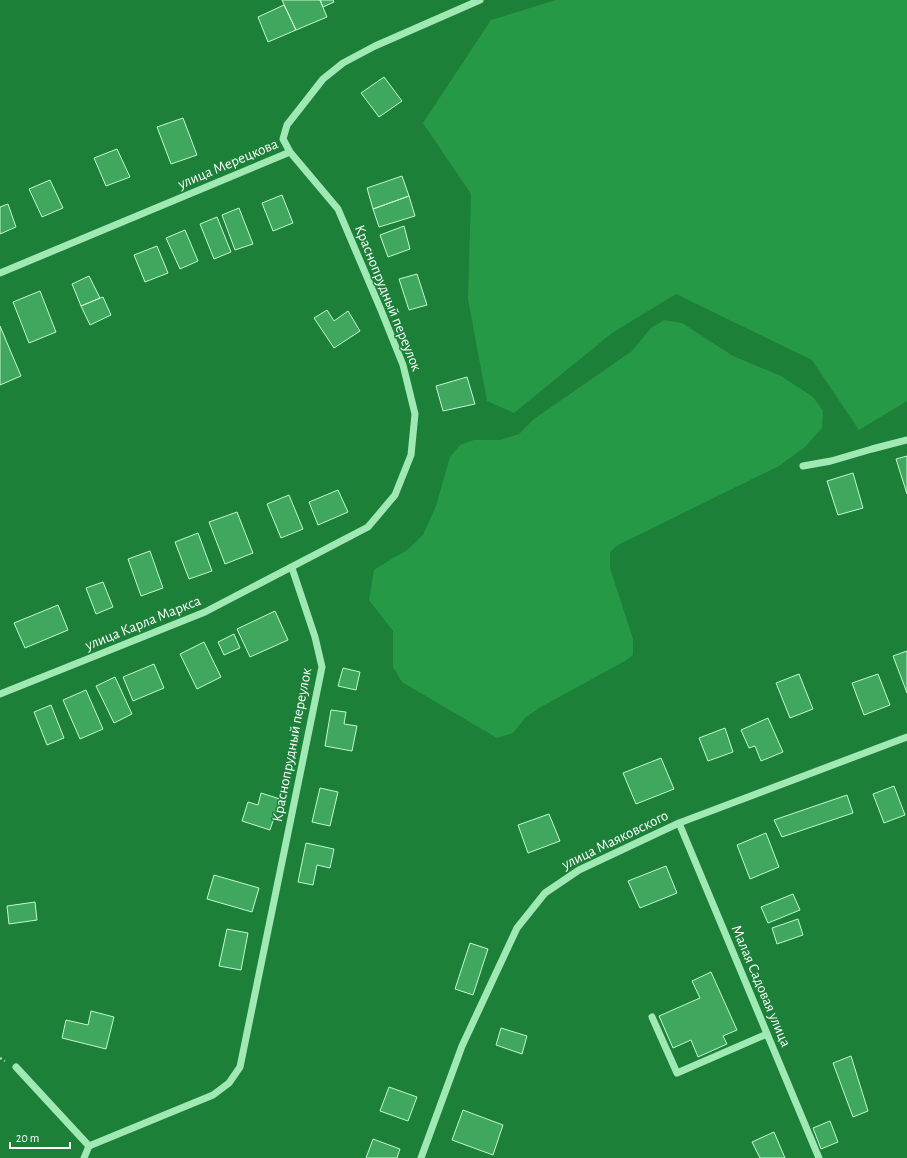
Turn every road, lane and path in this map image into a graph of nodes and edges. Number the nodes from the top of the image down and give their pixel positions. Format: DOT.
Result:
graph roads {
  1 [pos="480,0"];
  2 [pos="290,152"];
  3 [pos="0,273"];
  4 [pos="907,440"];
  5 [pos="802,466"];
  6 [pos="292,568"];
  7 [pos="0,694"];
  8 [pos="907,737"];
  9 [pos="679,823"];
  10 [pos="652,1017"];
  11 [pos="767,1034"];
  12 [pos="16,1067"];
  13 [pos="89,1146"];
  14 [pos="84,1158"];
  15 [pos="421,1158"];
  16 [pos="819,1158"];
  1 -- 2 [label="street, улица Мерецкова"];
  2 -- 3 [label="street, улица Мерецкова"];
  2 -- 6 [label="street, Краснопрудный переулок"];
  4 -- 5 [label="street"];
  6 -- 7 [label="street, улица Карла Маркса"];
  6 -- 13 [label="street, Краснопрудный переулок"];
  8 -- 9 [label="street, улица Маяковского"];
  9 -- 11 [label="street, Малая Садовая улица"];
  9 -- 15 [label="street, улица Маяковского"];
  10 -- 11 [label="street"];
  11 -- 16 [label="street, Малая Садовая улица"];
  12 -- 13 [label="street"];
  13 -- 14 [label="street"];
}
